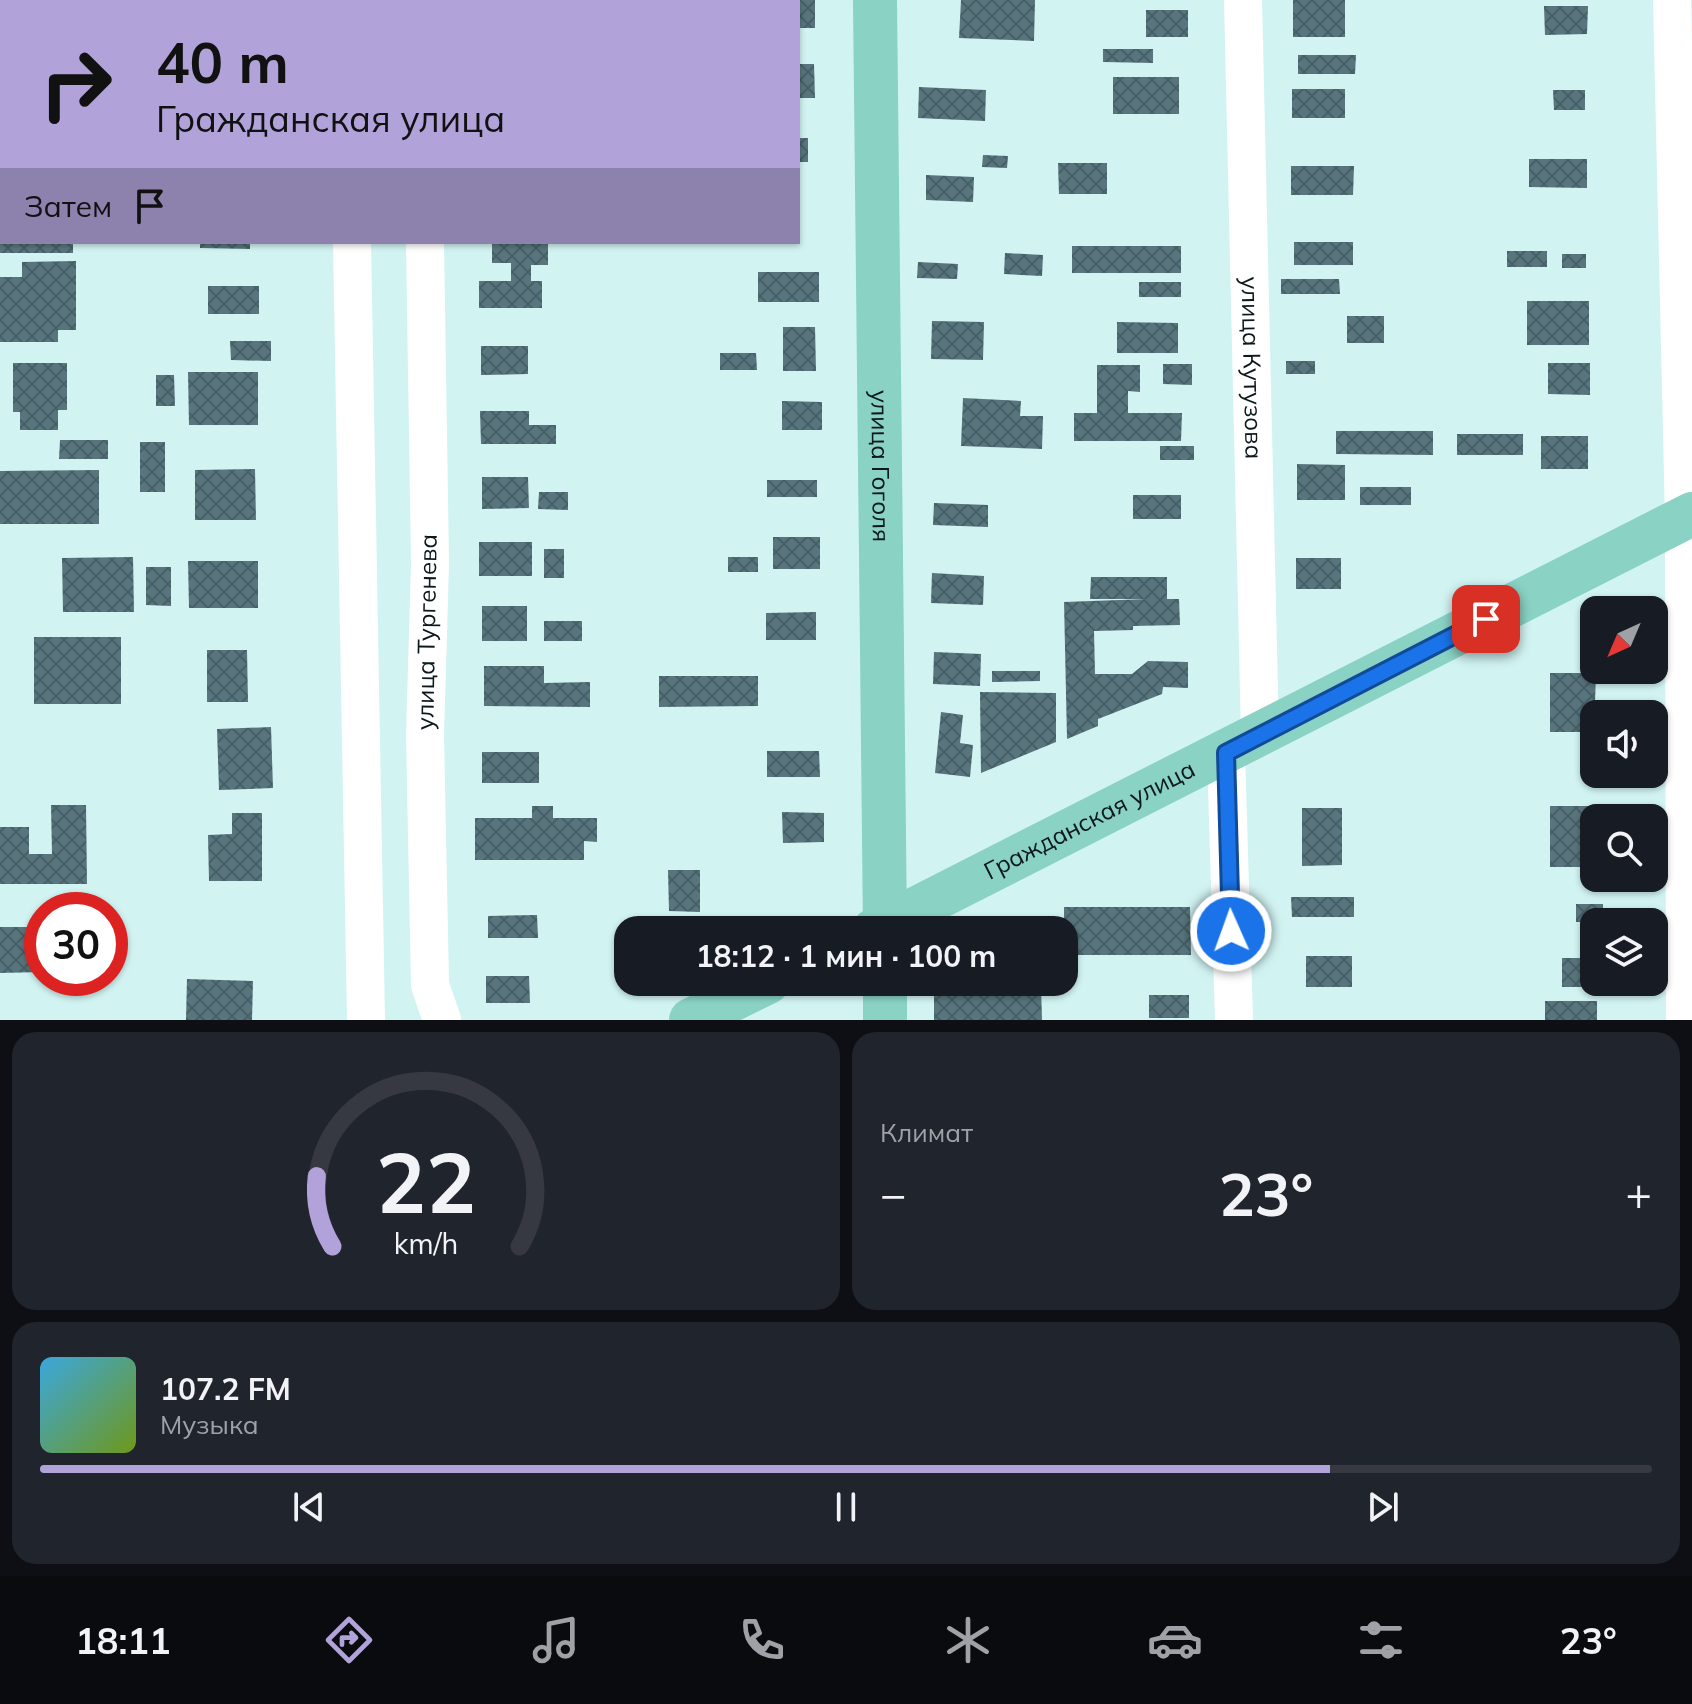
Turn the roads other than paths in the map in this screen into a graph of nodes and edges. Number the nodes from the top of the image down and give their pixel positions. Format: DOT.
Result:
graph roads {
  1 [pos="875,0"];
  2 [pos="1243,0"];
  3 [pos="1672,0"];
  4 [pos="352,244"];
  5 [pos="425,244"];
  6 [pos="1688,516"];
  7 [pos="1243,744"];
  8 [pos="881,916"];
  9 [pos="905,916"];
  10 [pos="740,996"];
  11 [pos="885,996"];
  12 [pos="366,1020"];
  13 [pos="442,1020"];
  14 [pos="691,1020"];
  15 [pos="885,1020"];
  16 [pos="1234,1020"];
  17 [pos="1685,1020"];
  1 -- 8 [label="main road, улица Гоголя"];
  2 -- 7 [label="street, улица Кутузова"];
  3 -- 6 [label="street"];
  4 -- 12 [label="street"];
  5 -- 13 [label="street, улица Тургенева"];
  6 -- 7 [label="main road, Гражданская улица"];
  6 -- 17 [label="street"];
  7 -- 9 [label="main road, Гражданская улица"];
  7 -- 16 [label="street, улица Кутузова"];
  10 -- 14 [label="main road"];
  11 -- 15 [label="main road"];
}
